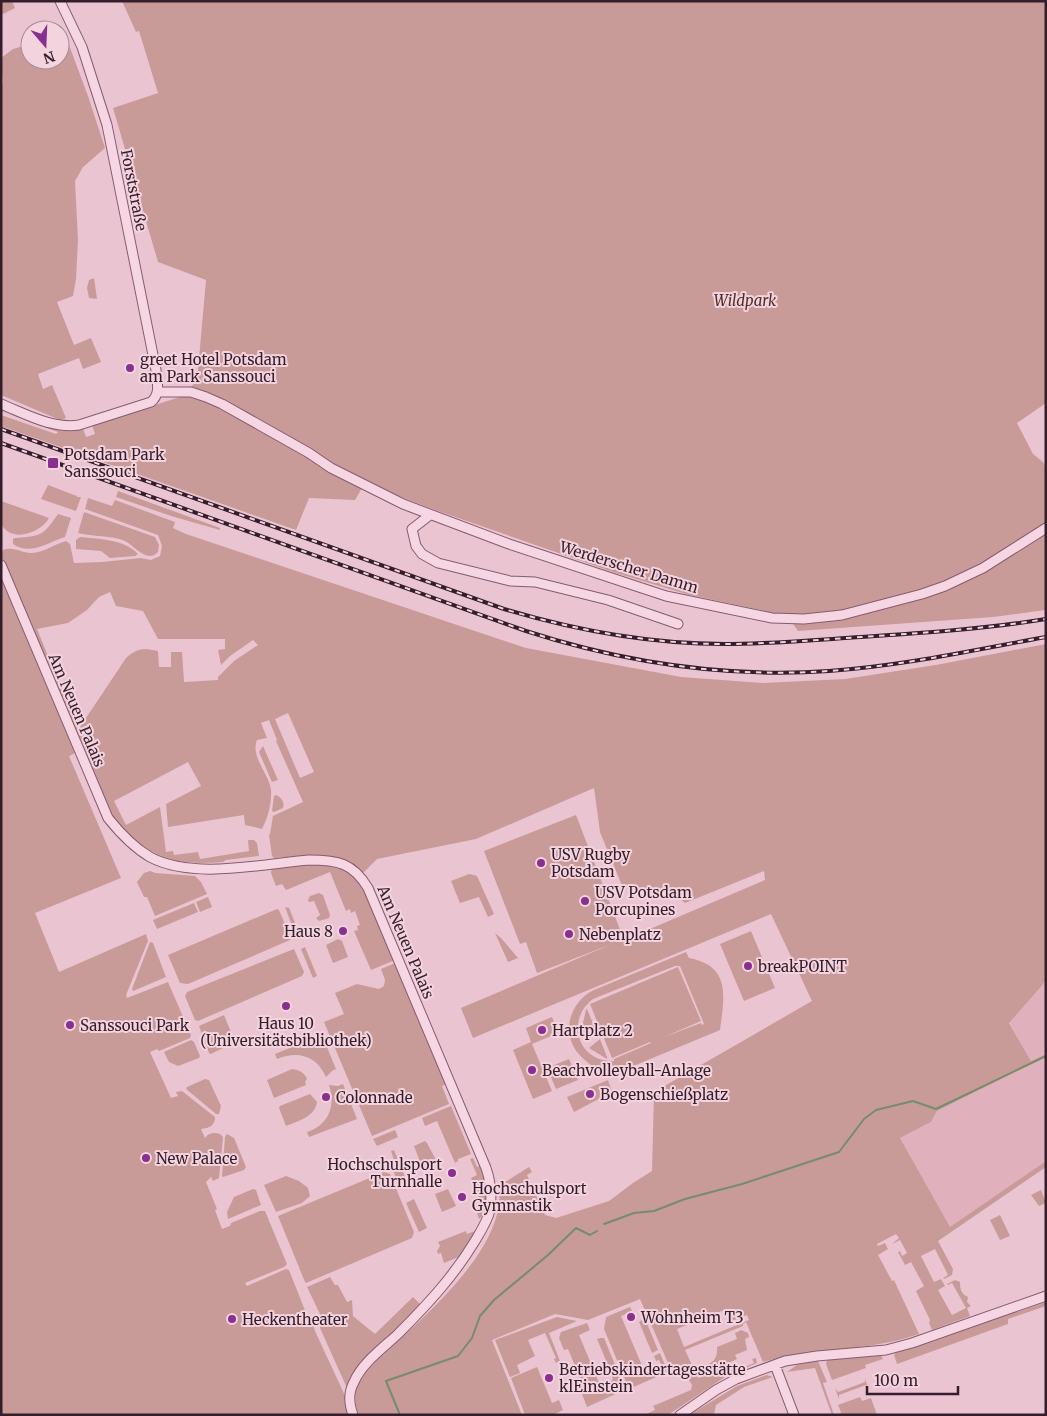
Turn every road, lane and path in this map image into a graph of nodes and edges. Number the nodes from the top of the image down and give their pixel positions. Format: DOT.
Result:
graph roads {
  1 [pos="60,1"];
  2 [pos="158,392"];
  3 [pos="1,404"];
  4 [pos="430,515"];
  5 [pos="1046,528"];
  6 [pos="1,565"];
  7 [pos="678,624"];
  8 [pos="1046,1296"];
  9 [pos="775,1365"];
  10 [pos="353,1415"];
  11 [pos="680,1415"];
  12 [pos="794,1415"];
  1 -- 2 [label="street, Forststraße"];
  2 -- 3 [label="street"];
  2 -- 4 [label="street, Werderscher Damm"];
  4 -- 5 [label="street, Werderscher Damm"];
  4 -- 7 [label="street"];
  6 -- 10 [label="street, Am Neuen Palais"];
  8 -- 9 [label="street"];
  9 -- 11 [label="street"];
  9 -- 12 [label="street"];
}
